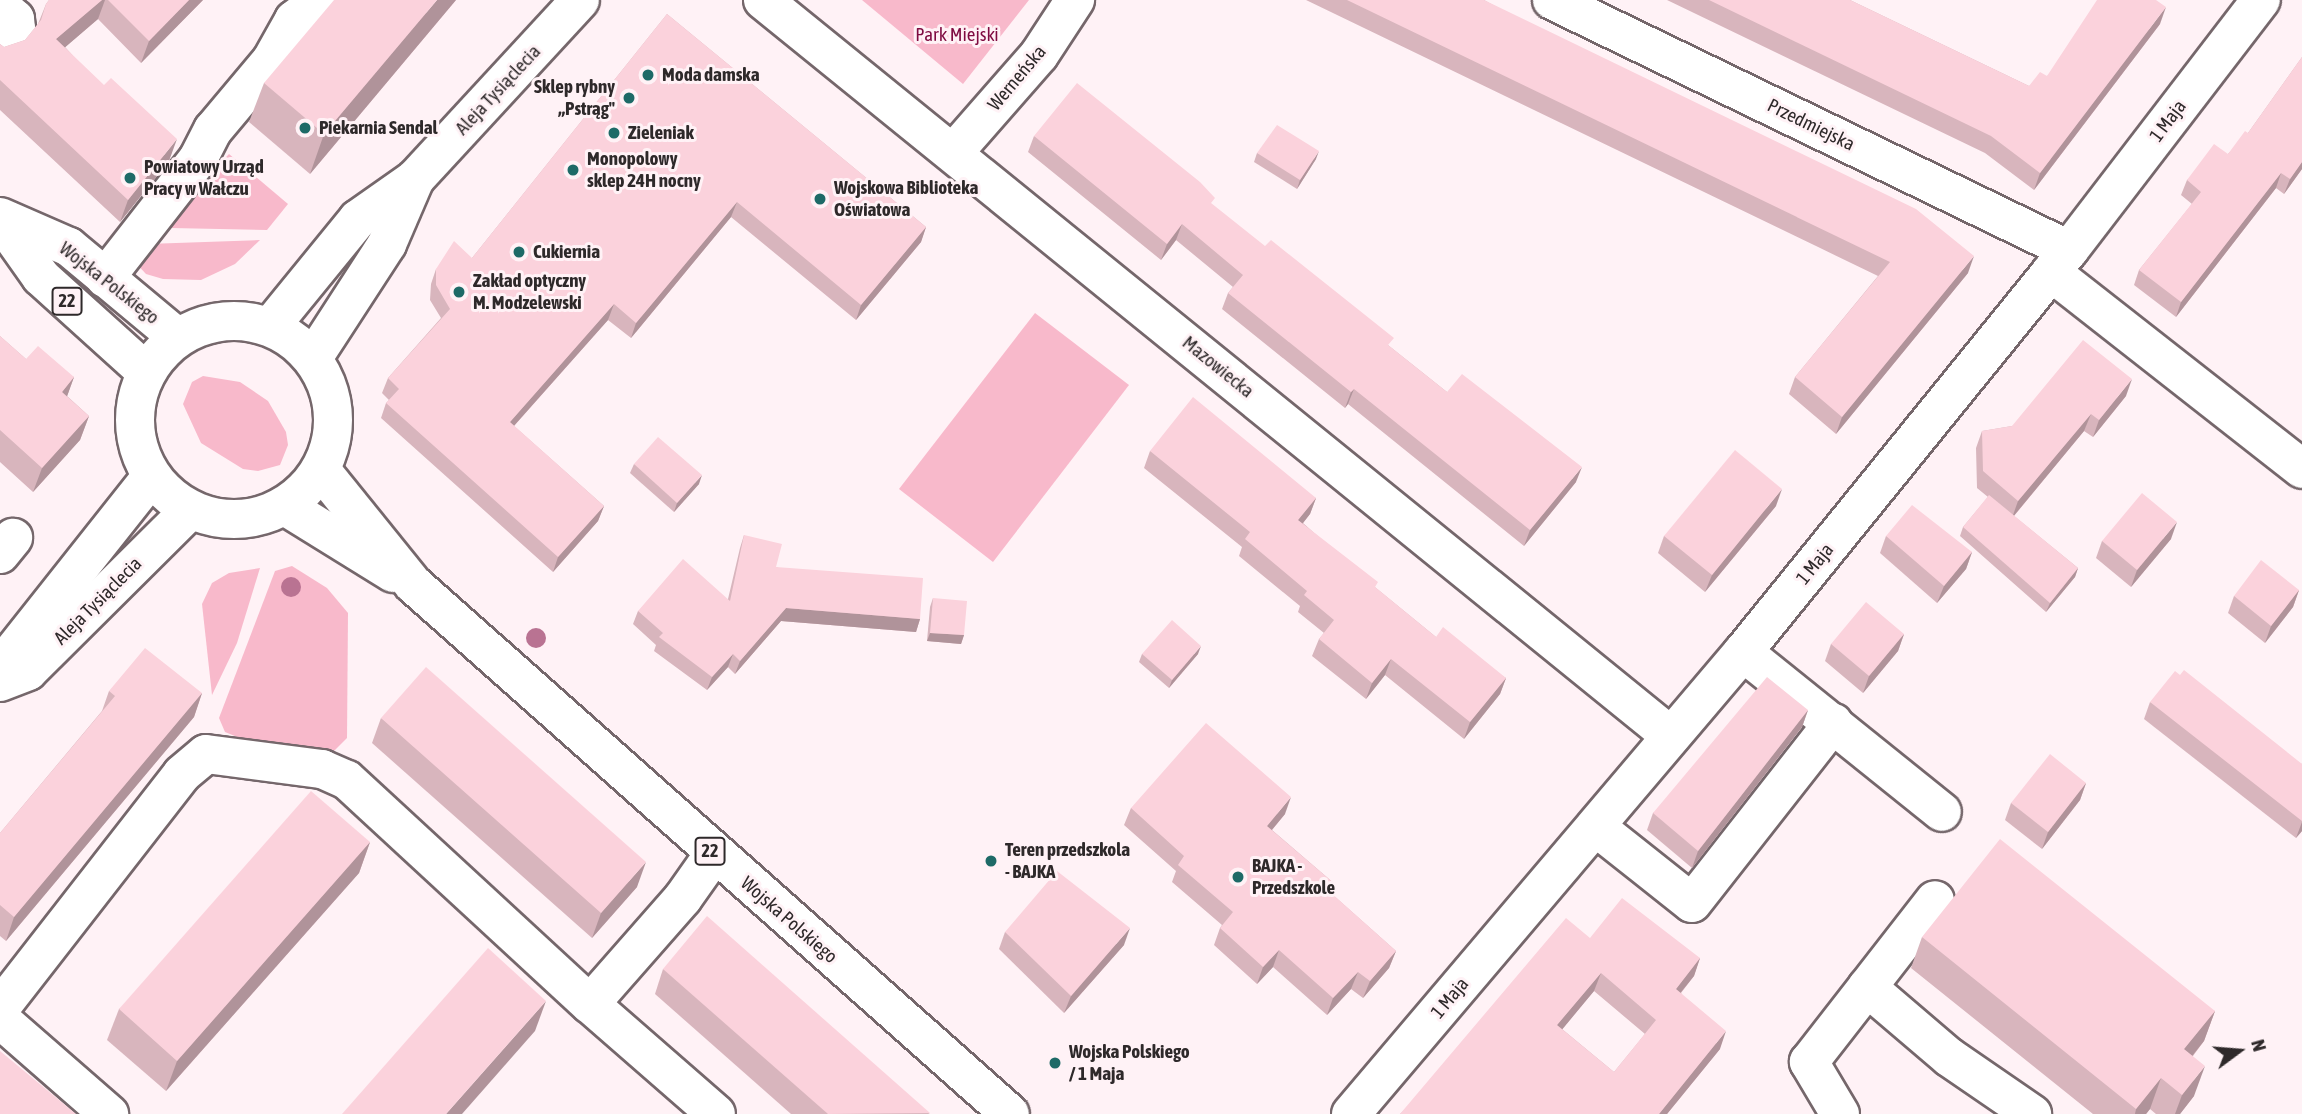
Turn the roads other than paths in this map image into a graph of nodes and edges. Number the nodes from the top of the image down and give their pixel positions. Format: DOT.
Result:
graph roads {
  1 [pos="321,0"];
  2 [pos="580,0"];
  3 [pos="763,0"];
  4 [pos="1075,0"];
  5 [pos="1552,0"];
  6 [pos="2261,0"];
  7 [pos="0,6"];
  8 [pos="0,48"];
  9 [pos="954,152"];
  10 [pos="415,179"];
  11 [pos="0,218"];
  12 [pos="2060,261"];
  13 [pos="105,278"];
  14 [pos="270,327"];
  15 [pos="177,337"];
  16 [pos="313,358"];
  17 [pos="146,372"];
  18 [pos="2302,469"];
  19 [pos="321,470"];
  20 [pos="151,477"];
  21 [pos="285,506"];
  22 [pos="190,510"];
  23 [pos="413,584"];
  24 [pos="1743,652"];
  25 [pos="0,680"];
  26 [pos="1833,723"];
  27 [pos="1671,736"];
  28 [pos="1942,811"];
  29 [pos="1596,827"];
  30 [pos="714,855"];
  31 [pos="1935,900"];
  32 [pos="1867,987"];
  33 [pos="590,1004"];
  34 [pos="0,1007"];
  35 [pos="0,1019"];
  36 [pos="109,1114"];
  37 [pos="716,1114"];
  38 [pos="1010,1114"];
  39 [pos="1352,1114"];
  40 [pos="1840,1114"];
  41 [pos="2032,1114"];
  1 -- 13 [label="street"];
  2 -- 10 [label="street, Aleja Tysiąclecia"];
  3 -- 9 [label="street, Mazowiecka"];
  4 -- 9 [label="street, Werneńska"];
  5 -- 12 [label="street, Przedmiejska"];
  6 -- 12 [label="street, 1 Maja"];
  7 -- 8 [label="street"];
  9 -- 27 [label="street, Mazowiecka"];
  10 -- 14 [label="street, Aleja Tysiąclecia"];
  10 -- 16 [label="street, Aleja Tysiąclecia"];
  11 -- 13 [label="street, Wojska Polskiego / 22"];
  11 -- 17 [label="street, Wojska Polskiego / 22"];
  12 -- 18 [label="street, Przedmiejska"];
  12 -- 24 [label="street, 1 Maja"];
  13 -- 15 [label="street, Wojska Polskiego / 22"];
  14 -- 15 [label="street"];
  14 -- 16 [label="street"];
  15 -- 17 [label="street"];
  16 -- 19 [label="street"];
  17 -- 20 [label="street"];
  19 -- 21 [label="street"];
  19 -- 23 [label="street, Wojska Polskiego / 22"];
  20 -- 22 [label="street"];
  20 -- 25 [label="street, Aleja Tysiąclecia"];
  21 -- 22 [label="street"];
  21 -- 23 [label="street, Wojska Polskiego / 22"];
  22 -- 25 [label="street, Aleja Tysiąclecia"];
  23 -- 30 [label="street, Wojska Polskiego / 22"];
  24 -- 26 [label="street"];
  24 -- 27 [label="street, 1 Maja"];
  26 -- 28 [label="street"];
  26 -- 29 [label="street"];
  27 -- 29 [label="street, 1 Maja"];
  29 -- 39 [label="street, 1 Maja"];
  30 -- 33 [label="street"];
  30 -- 38 [label="street, Wojska Polskiego / 22"];
  31 -- 32 [label="street"];
  32 -- 40 [label="street"];
  32 -- 41 [label="street"];
  33 -- 34 [label="street"];
  33 -- 37 [label="street"];
  35 -- 36 [label="street"];
}
